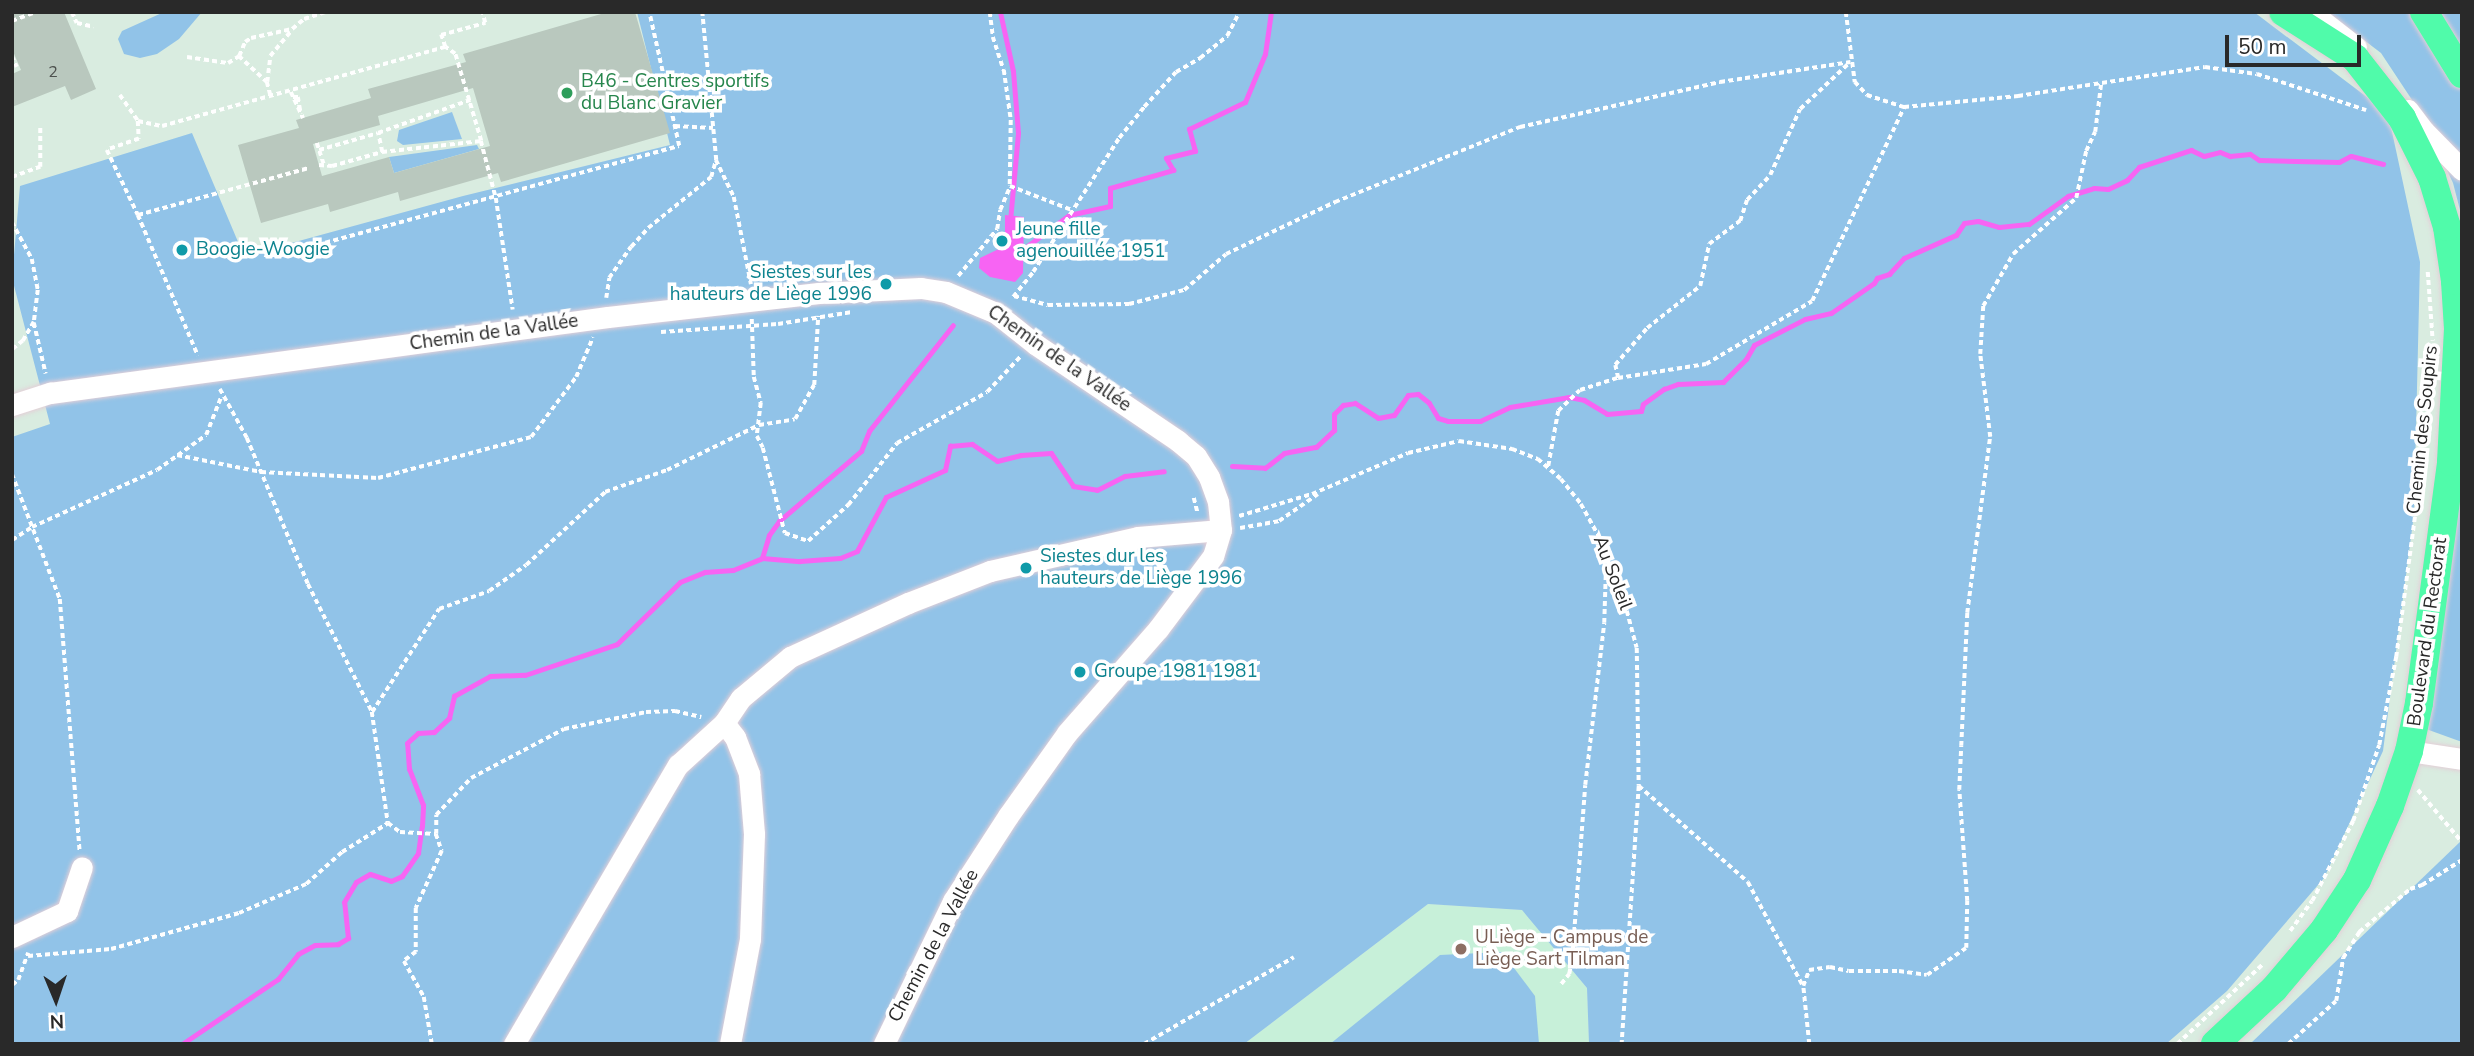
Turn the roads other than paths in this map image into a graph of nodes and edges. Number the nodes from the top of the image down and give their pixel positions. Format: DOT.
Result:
graph roads {
  1 [pos="2283,12"];
  2 [pos="2311,12"];
  3 [pos="2424,12"];
  4 [pos="2462,74"];
  5 [pos="2462,170"];
  6 [pos="12,405"];
  7 [pos="1211,531"];
  8 [pos="724,723"];
  9 [pos="2409,751"];
  10 [pos="2462,759"];
  11 [pos="82,867"];
  12 [pos="12,937"];
  13 [pos="514,1044"];
  14 [pos="730,1044"];
  15 [pos="884,1044"];
  16 [pos="2216,1044"];
  1 -- 9 [label="main road, Boulevard du Rectorat"];
  2 -- 5 [label="street"];
  3 -- 4 [label="main road"];
  6 -- 7 [label="street, Chemin de la Vallée"];
  7 -- 8 [label="street"];
  7 -- 15 [label="street, Chemin de la Vallée"];
  8 -- 13 [label="street"];
  8 -- 14 [label="street"];
  9 -- 10 [label="street"];
  9 -- 16 [label="main road, Boulevard du Rectorat"];
  11 -- 12 [label="street"];
}
